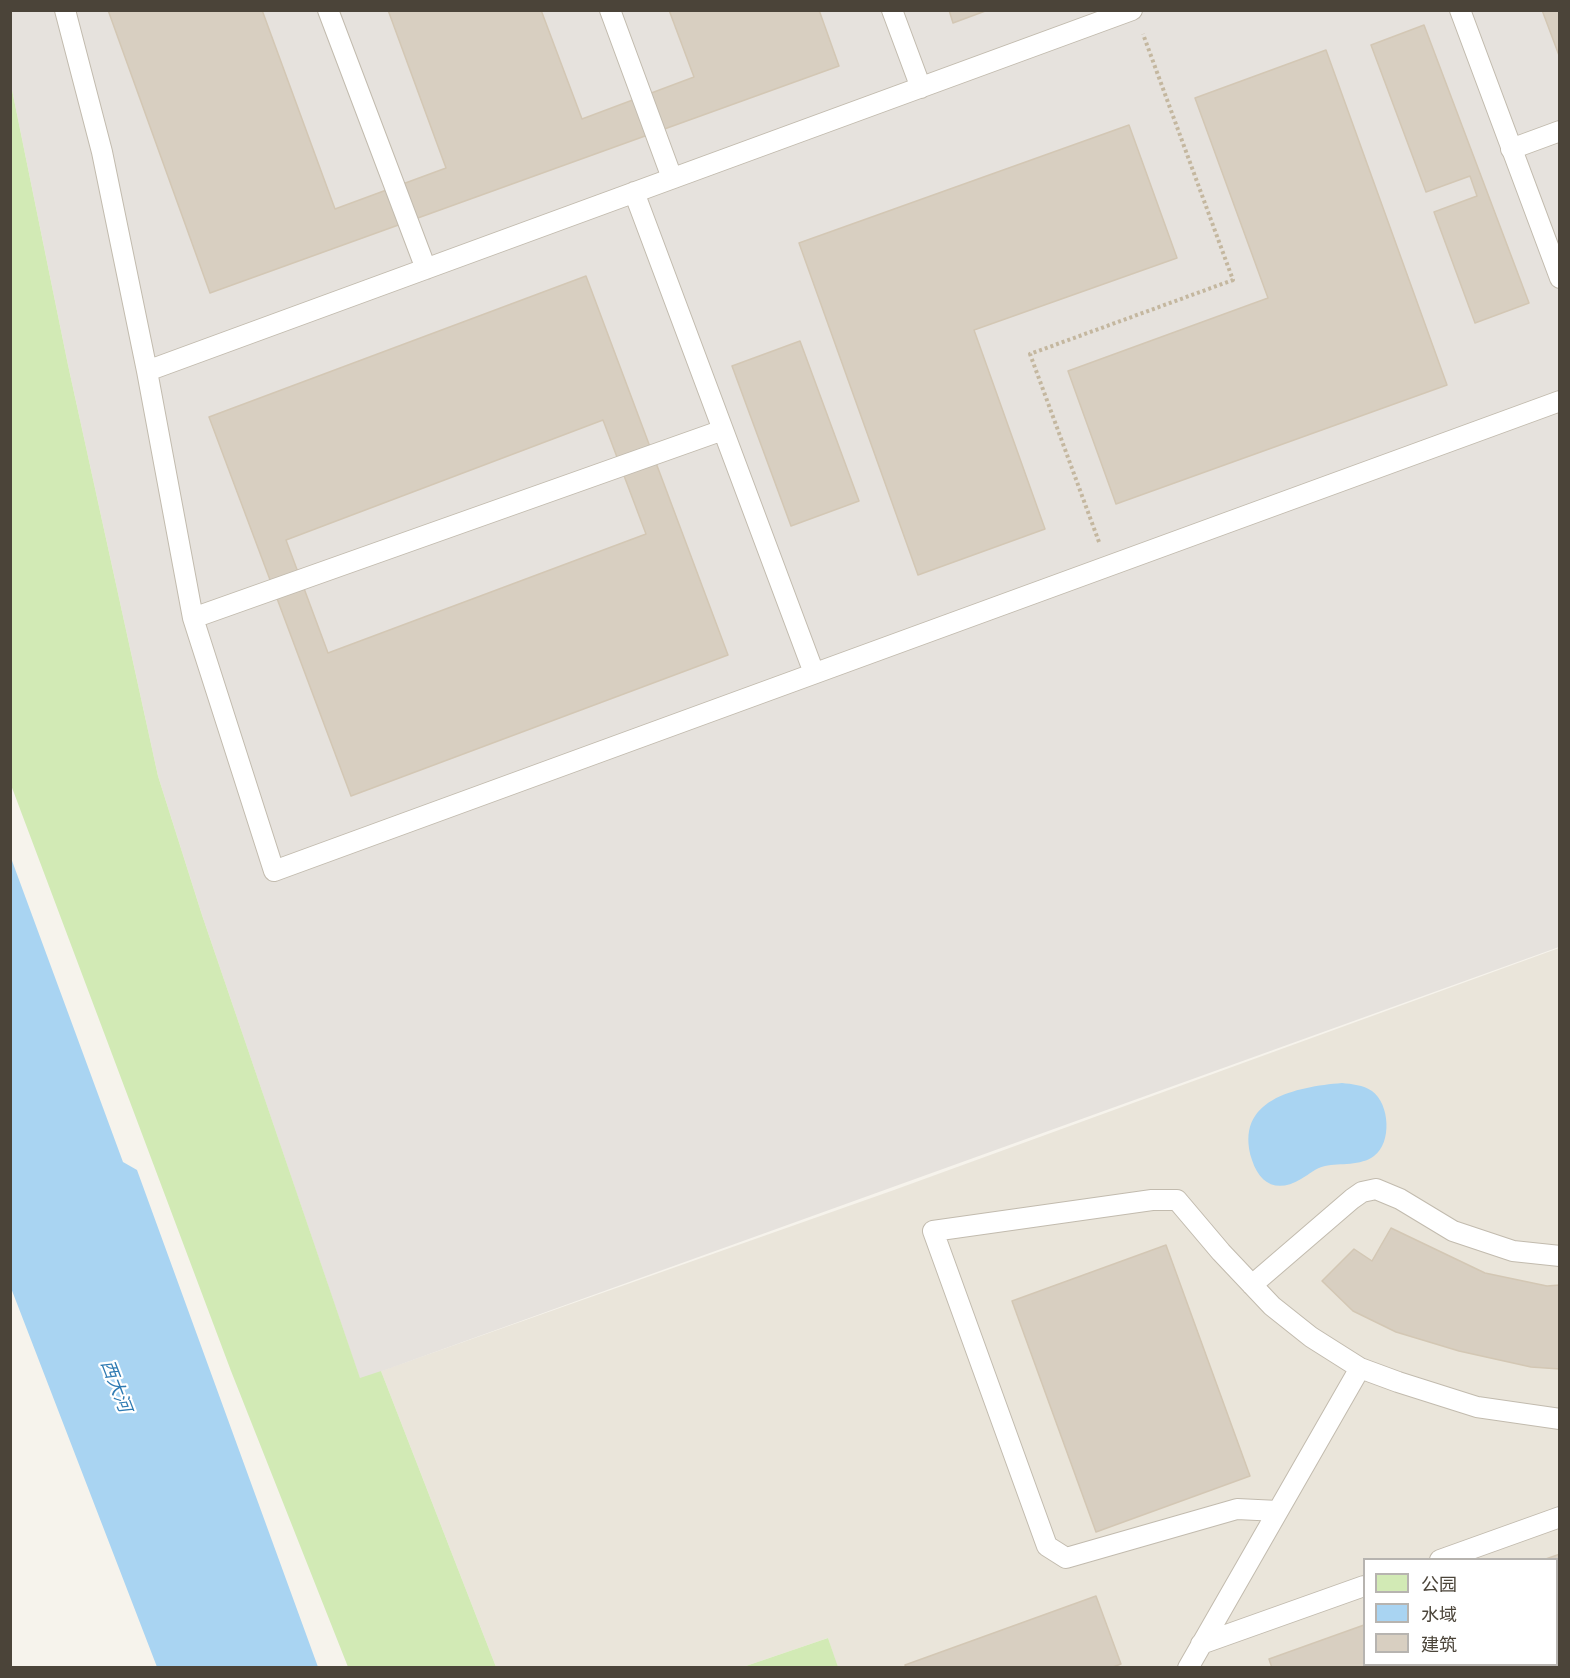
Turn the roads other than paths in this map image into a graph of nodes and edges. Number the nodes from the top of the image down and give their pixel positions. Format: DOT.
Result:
graph roads {
  1 [pos="66,10"];
  2 [pos="328,10"];
  3 [pos="610,10"];
  4 [pos="892,10"];
  5 [pos="1132,10"];
  6 [pos="1460,10"];
  7 [pos="921,88"];
  8 [pos="1560,132"];
  9 [pos="1511,149"];
  10 [pos="672,178"];
  11 [pos="633,192"];
  12 [pos="426,269"];
  13 [pos="1560,278"];
  14 [pos="147,371"];
  15 [pos="1560,401"];
  16 [pos="723,430"];
  17 [pos="194,618"];
  18 [pos="814,673"];
  19 [pos="1560,1256"];
  20 [pos="1252,1285"];
  21 [pos="1360,1368"];
  22 [pos="1560,1419"];
  23 [pos="1278,1511"];
  24 [pos="1560,1517"];
  25 [pos="1446,1558"];
  26 [pos="1363,1587"];
  27 [pos="1201,1644"];
  28 [pos="1188,1668"];
  1 -- 14 [label="lane"];
  2 -- 12 [label="lane"];
  3 -- 10 [label="lane"];
  4 -- 7 [label="lane"];
  5 -- 7 [label="lane"];
  6 -- 9 [label="lane"];
  7 -- 10 [label="lane"];
  8 -- 9 [label="lane"];
  9 -- 13 [label="lane"];
  10 -- 11 [label="lane"];
  11 -- 12 [label="lane"];
  11 -- 16 [label="lane"];
  12 -- 14 [label="lane"];
  14 -- 17 [label="lane"];
  15 -- 18 [label="lane"];
  16 -- 17 [label="lane"];
  16 -- 18 [label="lane"];
  17 -- 18 [label="lane"];
  19 -- 20 [label="lane"];
  20 -- 21 [label="lane"];
  20 -- 23 [label="lane"];
  21 -- 22 [label="lane"];
  21 -- 23 [label="lane"];
  23 -- 27 [label="lane"];
  24 -- 25 [label="lane"];
  26 -- 27 [label="lane"];
  27 -- 28 [label="lane"];
}
